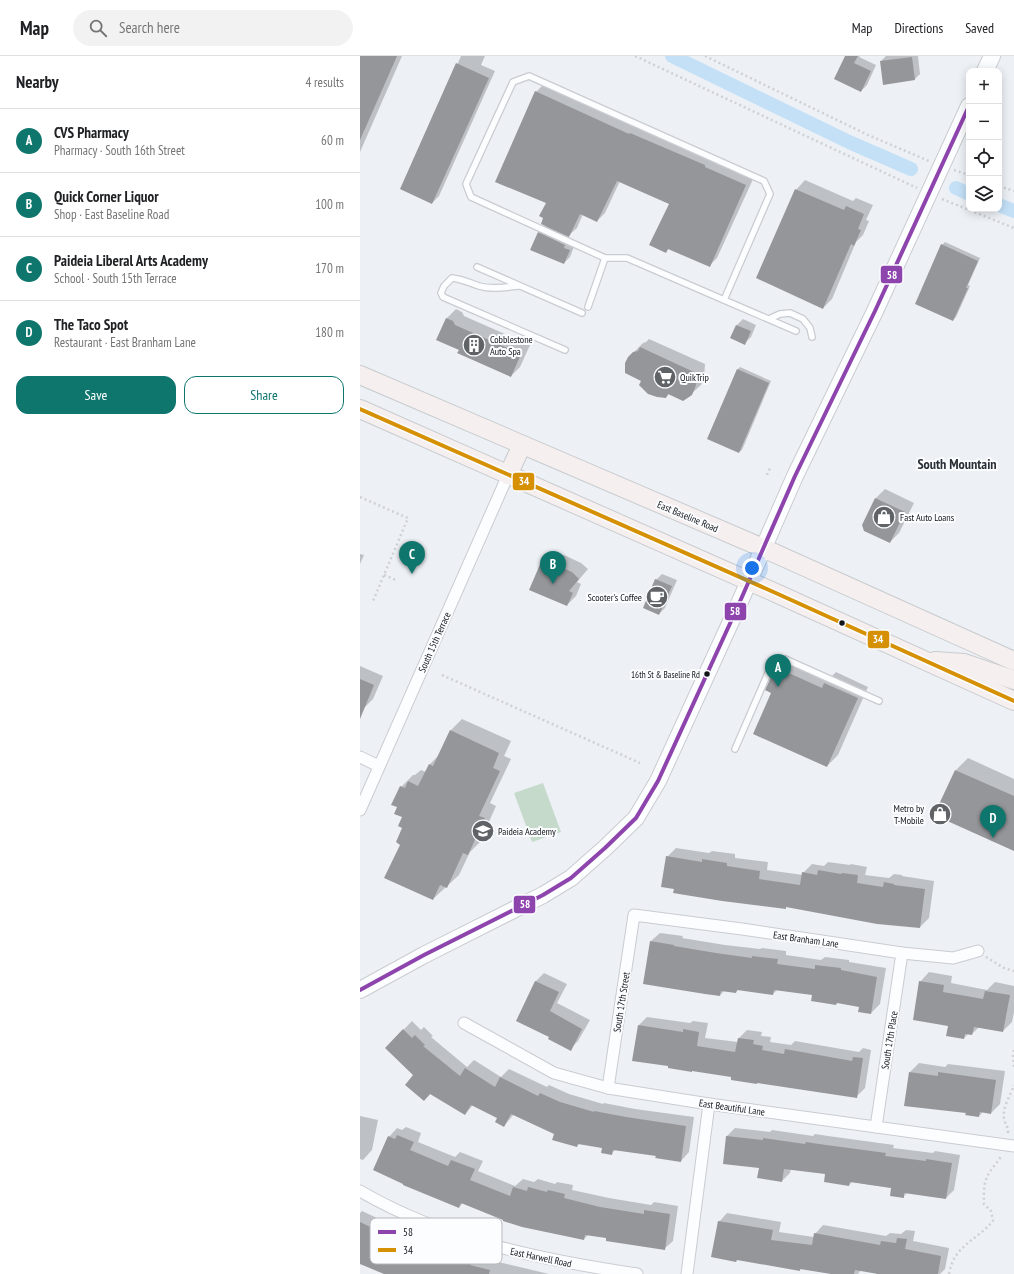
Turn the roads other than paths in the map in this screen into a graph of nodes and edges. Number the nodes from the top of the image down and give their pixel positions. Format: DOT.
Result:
graph roads {
  1 [pos="992,56"];
  2 [pos="986,68"];
  3 [pos="966,113"];
  4 [pos="605,258"];
  5 [pos="477,267"];
  6 [pos="520,286"];
  7 [pos="724,300"];
  8 [pos="588,307"];
  9 [pos="582,313"];
  10 [pos="769,319"];
  11 [pos="796,331"];
  12 [pos="812,337"];
  13 [pos="566,350"];
  14 [pos="360,375"];
  15 [pos="360,409"];
  16 [pos="522,445"];
  17 [pos="508,475"];
  18 [pos="763,548"];
  19 [pos="748,581"];
  20 [pos="924,660"];
  21 [pos="1014,661"];
  22 [pos="1014,680"];
  23 [pos="879,701"];
  24 [pos="1014,701"];
  25 [pos="735,749"];
  26 [pos="360,757"];
  27 [pos="379,766"];
  28 [pos="360,810"];
  29 [pos="634,915"];
  30 [pos="978,951"];
  31 [pos="902,953"];
  32 [pos="360,990"];
  33 [pos="464,1023"];
  34 [pos="608,1088"];
  35 [pos="709,1104"];
  36 [pos="876,1127"];
  37 [pos="1010,1146"];
  38 [pos="360,1191"];
  39 [pos="415,1218"];
  40 [pos="502,1248"];
  41 [pos="595,1271"];
  42 [pos="637,1274"];
  43 [pos="687,1274"];
  1 -- 2 [label="main road"];
  3 -- 18 [label="main road"];
  4 -- 7 [label="lane"];
  4 -- 7 [label="lane"];
  4 -- 8 [label="lane"];
  5 -- 6 [label="lane"];
  6 -- 9 [label="lane"];
  6 -- 13 [label="lane"];
  7 -- 10 [label="lane"];
  10 -- 11 [label="lane"];
  10 -- 12 [label="lane"];
  14 -- 16 [label="main road, East Baseline Road"];
  15 -- 17 [label="main road"];
  16 -- 17 [label="main road"];
  16 -- 18 [label="main road, East Baseline Road"];
  17 -- 19 [label="main road"];
  17 -- 27 [label="street, South 15th Terrace"];
  18 -- 19 [label="main road"];
  18 -- 21 [label="main road, East Baseline Road"];
  19 -- 20 [label="main road"];
  19 -- 32 [label="main road"];
  20 -- 22 [label="main road"];
  20 -- 24 [label="main road"];
  23 -- 25 [label="lane"];
  26 -- 27 [label="street"];
  27 -- 28 [label="street, South 15th Terrace"];
  29 -- 31 [label="street, East Branham Lane"];
  29 -- 34 [label="street, South 17th Street"];
  30 -- 31 [label="street, East Branham Lane"];
  31 -- 36 [label="street, South 17th Place"];
  33 -- 34 [label="street, East Beautiful Lane"];
  34 -- 35 [label="street, East Beautiful Lane"];
  35 -- 36 [label="street, East Beautiful Lane"];
  35 -- 43 [label="street"];
  36 -- 37 [label="street, East Beautiful Lane"];
  38 -- 39 [label="street, East Harwell Road"];
  40 -- 41 [label="street, East Harwell Road"];
  41 -- 42 [label="street, East Harwell Road"];
}
